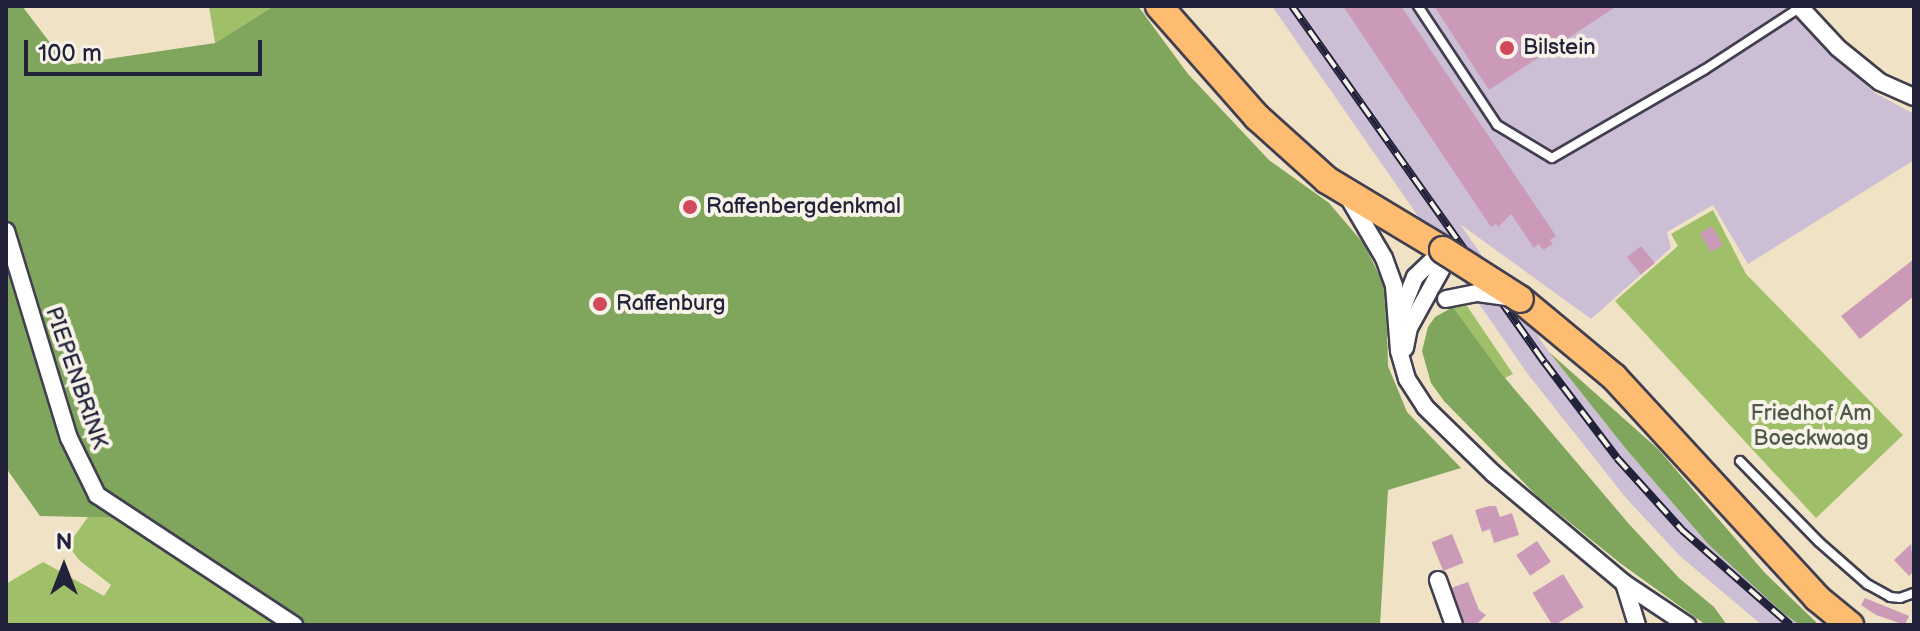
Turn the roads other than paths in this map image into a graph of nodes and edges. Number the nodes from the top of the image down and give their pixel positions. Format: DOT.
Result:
graph roads {
  1 [pos="1159,6"];
  2 [pos="1418,6"];
  3 [pos="1800,7"];
  4 [pos="1914,97"];
  5 [pos="1343,190"];
  6 [pos="6,231"];
  7 [pos="1434,258"];
  8 [pos="1520,299"];
  9 [pos="1418,311"];
  10 [pos="1398,321"];
  11 [pos="1402,361"];
  12 [pos="1740,461"];
  13 [pos="1438,580"];
  14 [pos="1624,583"];
  15 [pos="1914,593"];
  16 [pos="294,625"];
  17 [pos="1454,625"];
  18 [pos="1637,625"];
  19 [pos="1687,625"];
  20 [pos="1850,625"];
  1 -- 5 [label="main road"];
  2 -- 3 [label="lane"];
  3 -- 4 [label="street"];
  5 -- 7 [label="main road"];
  5 -- 10 [label="street"];
  6 -- 16 [label="street, PIEPENBRINK"];
  7 -- 8 [label="main road, bridge"];
  7 -- 9 [label="street"];
  7 -- 10 [label="street"];
  8 -- 9 [label="street, bridge"];
  8 -- 20 [label="main road"];
  9 -- 11 [label="street"];
  10 -- 11 [label="street"];
  11 -- 14 [label="street"];
  12 -- 15 [label="lane"];
  13 -- 17 [label="street"];
  14 -- 18 [label="street"];
  14 -- 19 [label="street"];
}
